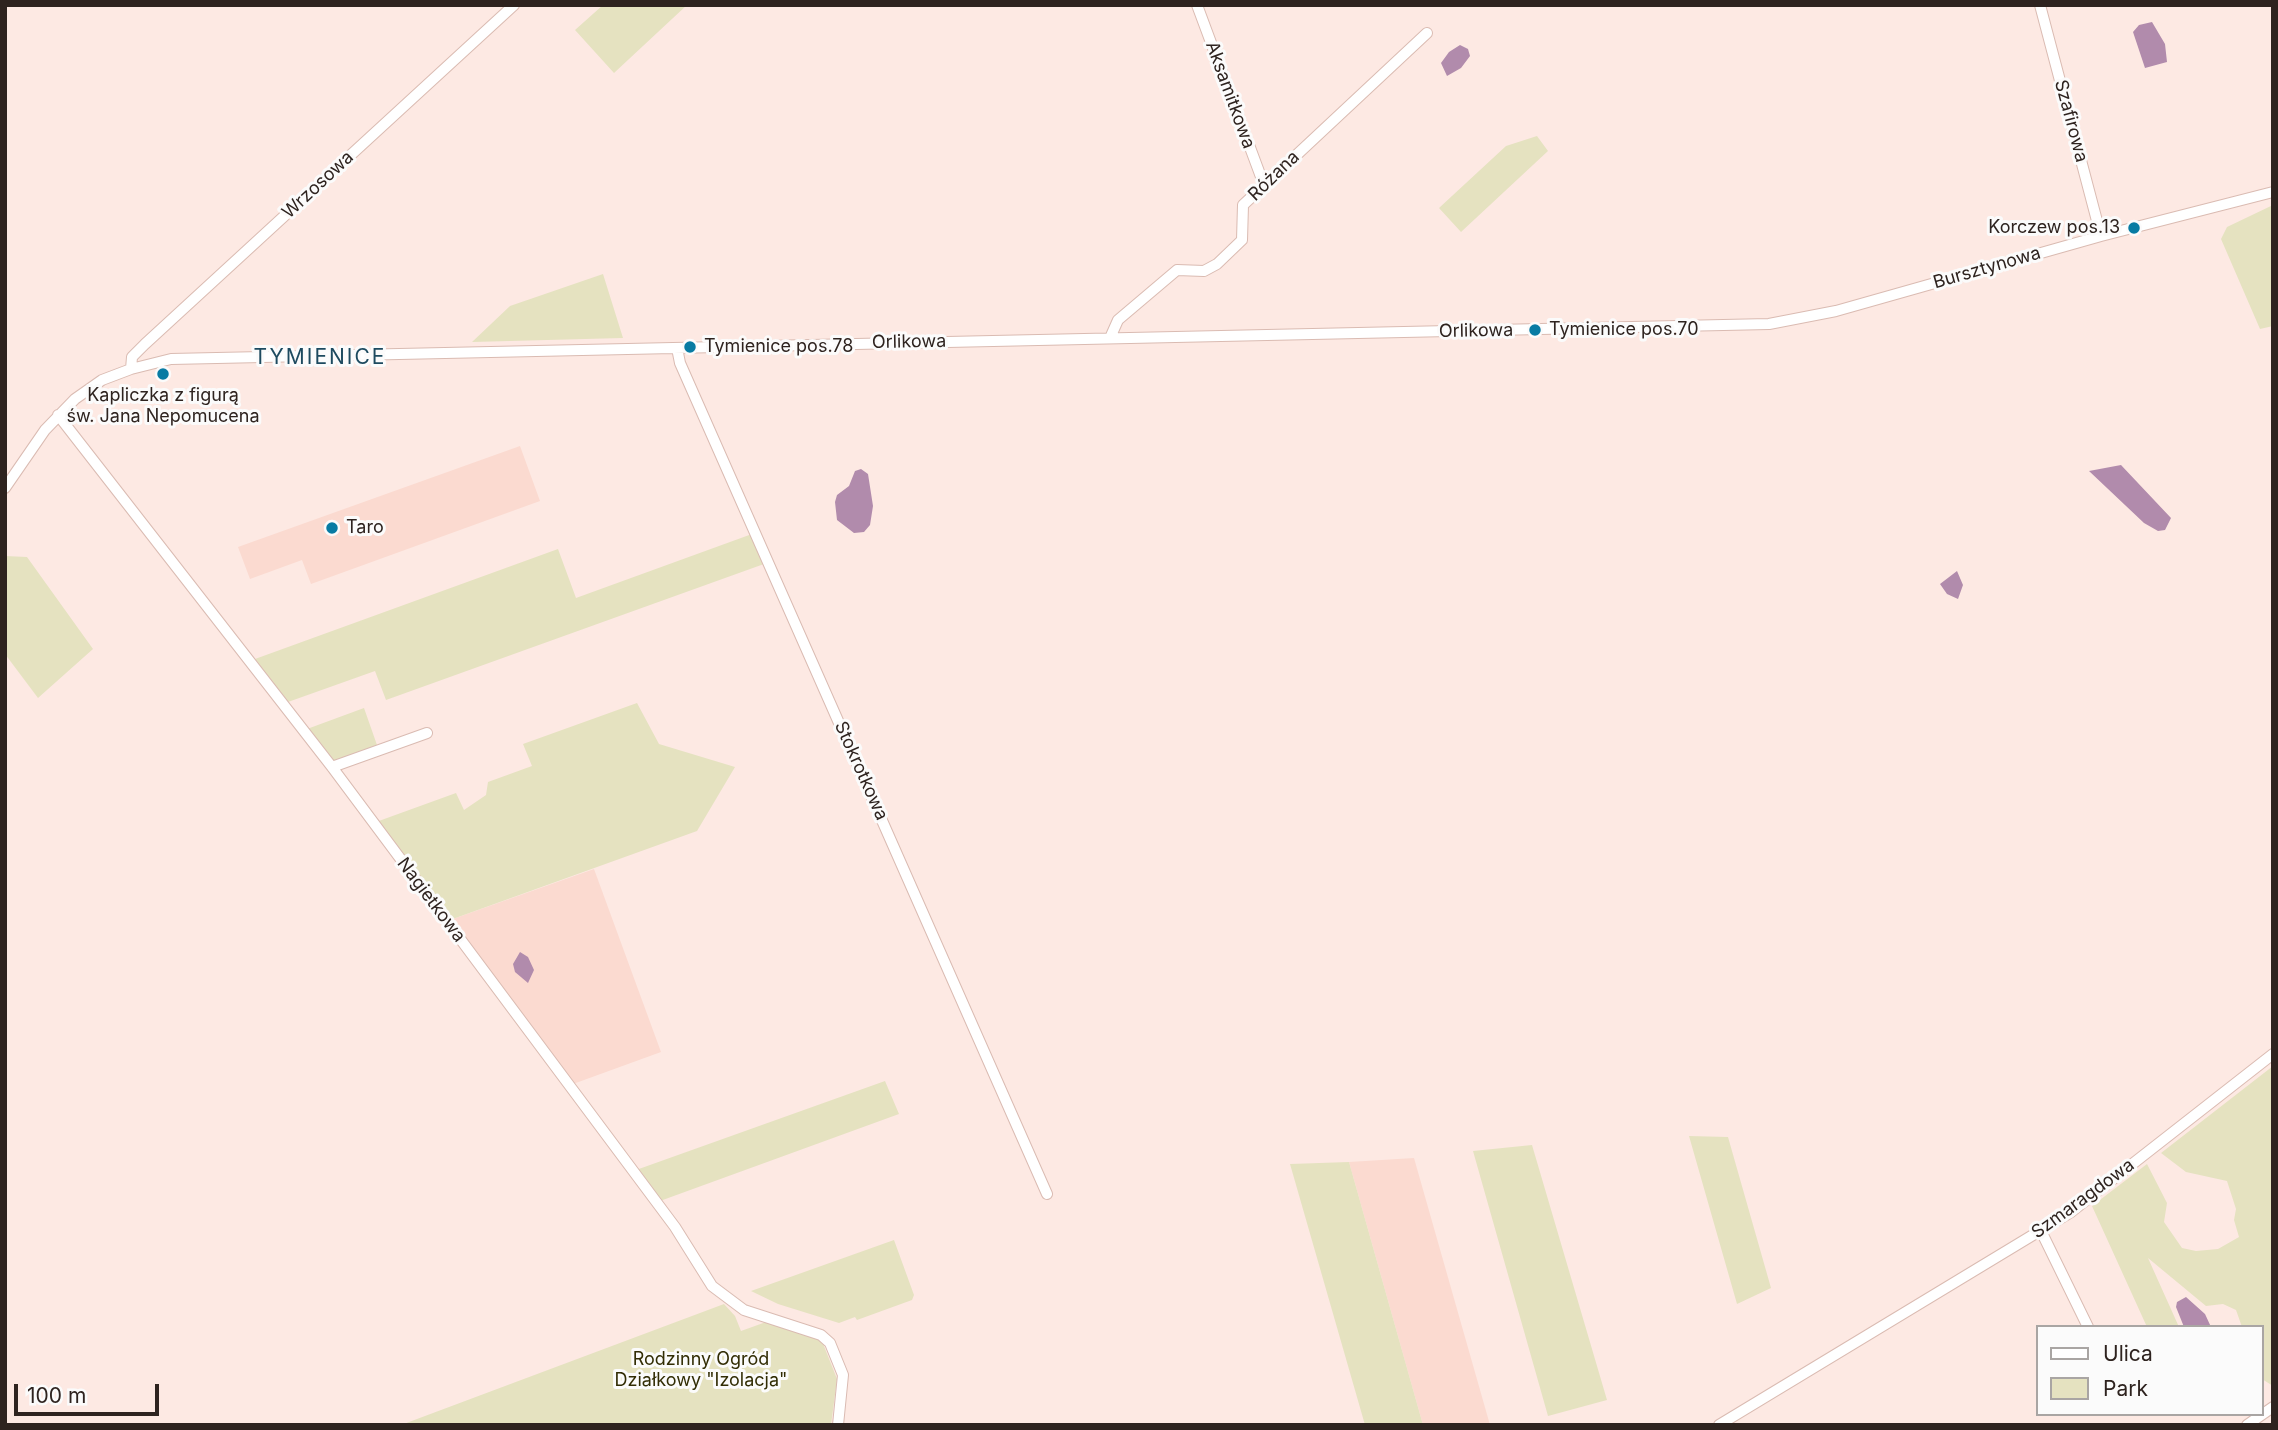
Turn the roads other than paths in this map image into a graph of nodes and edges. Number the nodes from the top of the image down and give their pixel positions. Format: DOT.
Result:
graph roads {
  1 [pos="514,5"];
  2 [pos="1197,5"];
  3 [pos="2040,5"];
  4 [pos="1427,33"];
  5 [pos="1264,185"];
  6 [pos="2273,192"];
  7 [pos="2101,236"];
  8 [pos="1740,326"];
  9 [pos="1110,338"];
  10 [pos="677,348"];
  11 [pos="131,369"];
  12 [pos="58,415"];
  13 [pos="5,488"];
  14 [pos="427,733"];
  15 [pos="332,767"];
  16 [pos="2273,1054"];
  17 [pos="1047,1194"];
  18 [pos="2041,1231"];
  19 [pos="2087,1325"];
  20 [pos="838,1425"];
  21 [pos="1719,1425"];
  1 -- 11 [label="street, Wrzosowa"];
  2 -- 5 [label="street, Aksamitkowa"];
  3 -- 7 [label="street, Szafirowa"];
  4 -- 5 [label="street, Różana"];
  5 -- 9 [label="street, Różana"];
  6 -- 7 [label="street, Bursztynowa"];
  7 -- 8 [label="street, Bursztynowa"];
  8 -- 9 [label="street, Orlikowa"];
  9 -- 10 [label="street, Orlikowa"];
  10 -- 11 [label="street, Orlikowa"];
  10 -- 17 [label="street, Stokrotkowa"];
  11 -- 12 [label="street, Orlikowa"];
  12 -- 13 [label="street, Orlikowa"];
  12 -- 15 [label="street, Nagietkowa"];
  14 -- 15 [label="street"];
  15 -- 20 [label="street, Nagietkowa"];
  16 -- 18 [label="street, Szmaragdowa"];
  18 -- 19 [label="street"];
  18 -- 21 [label="street, Szmaragdowa"];
}
